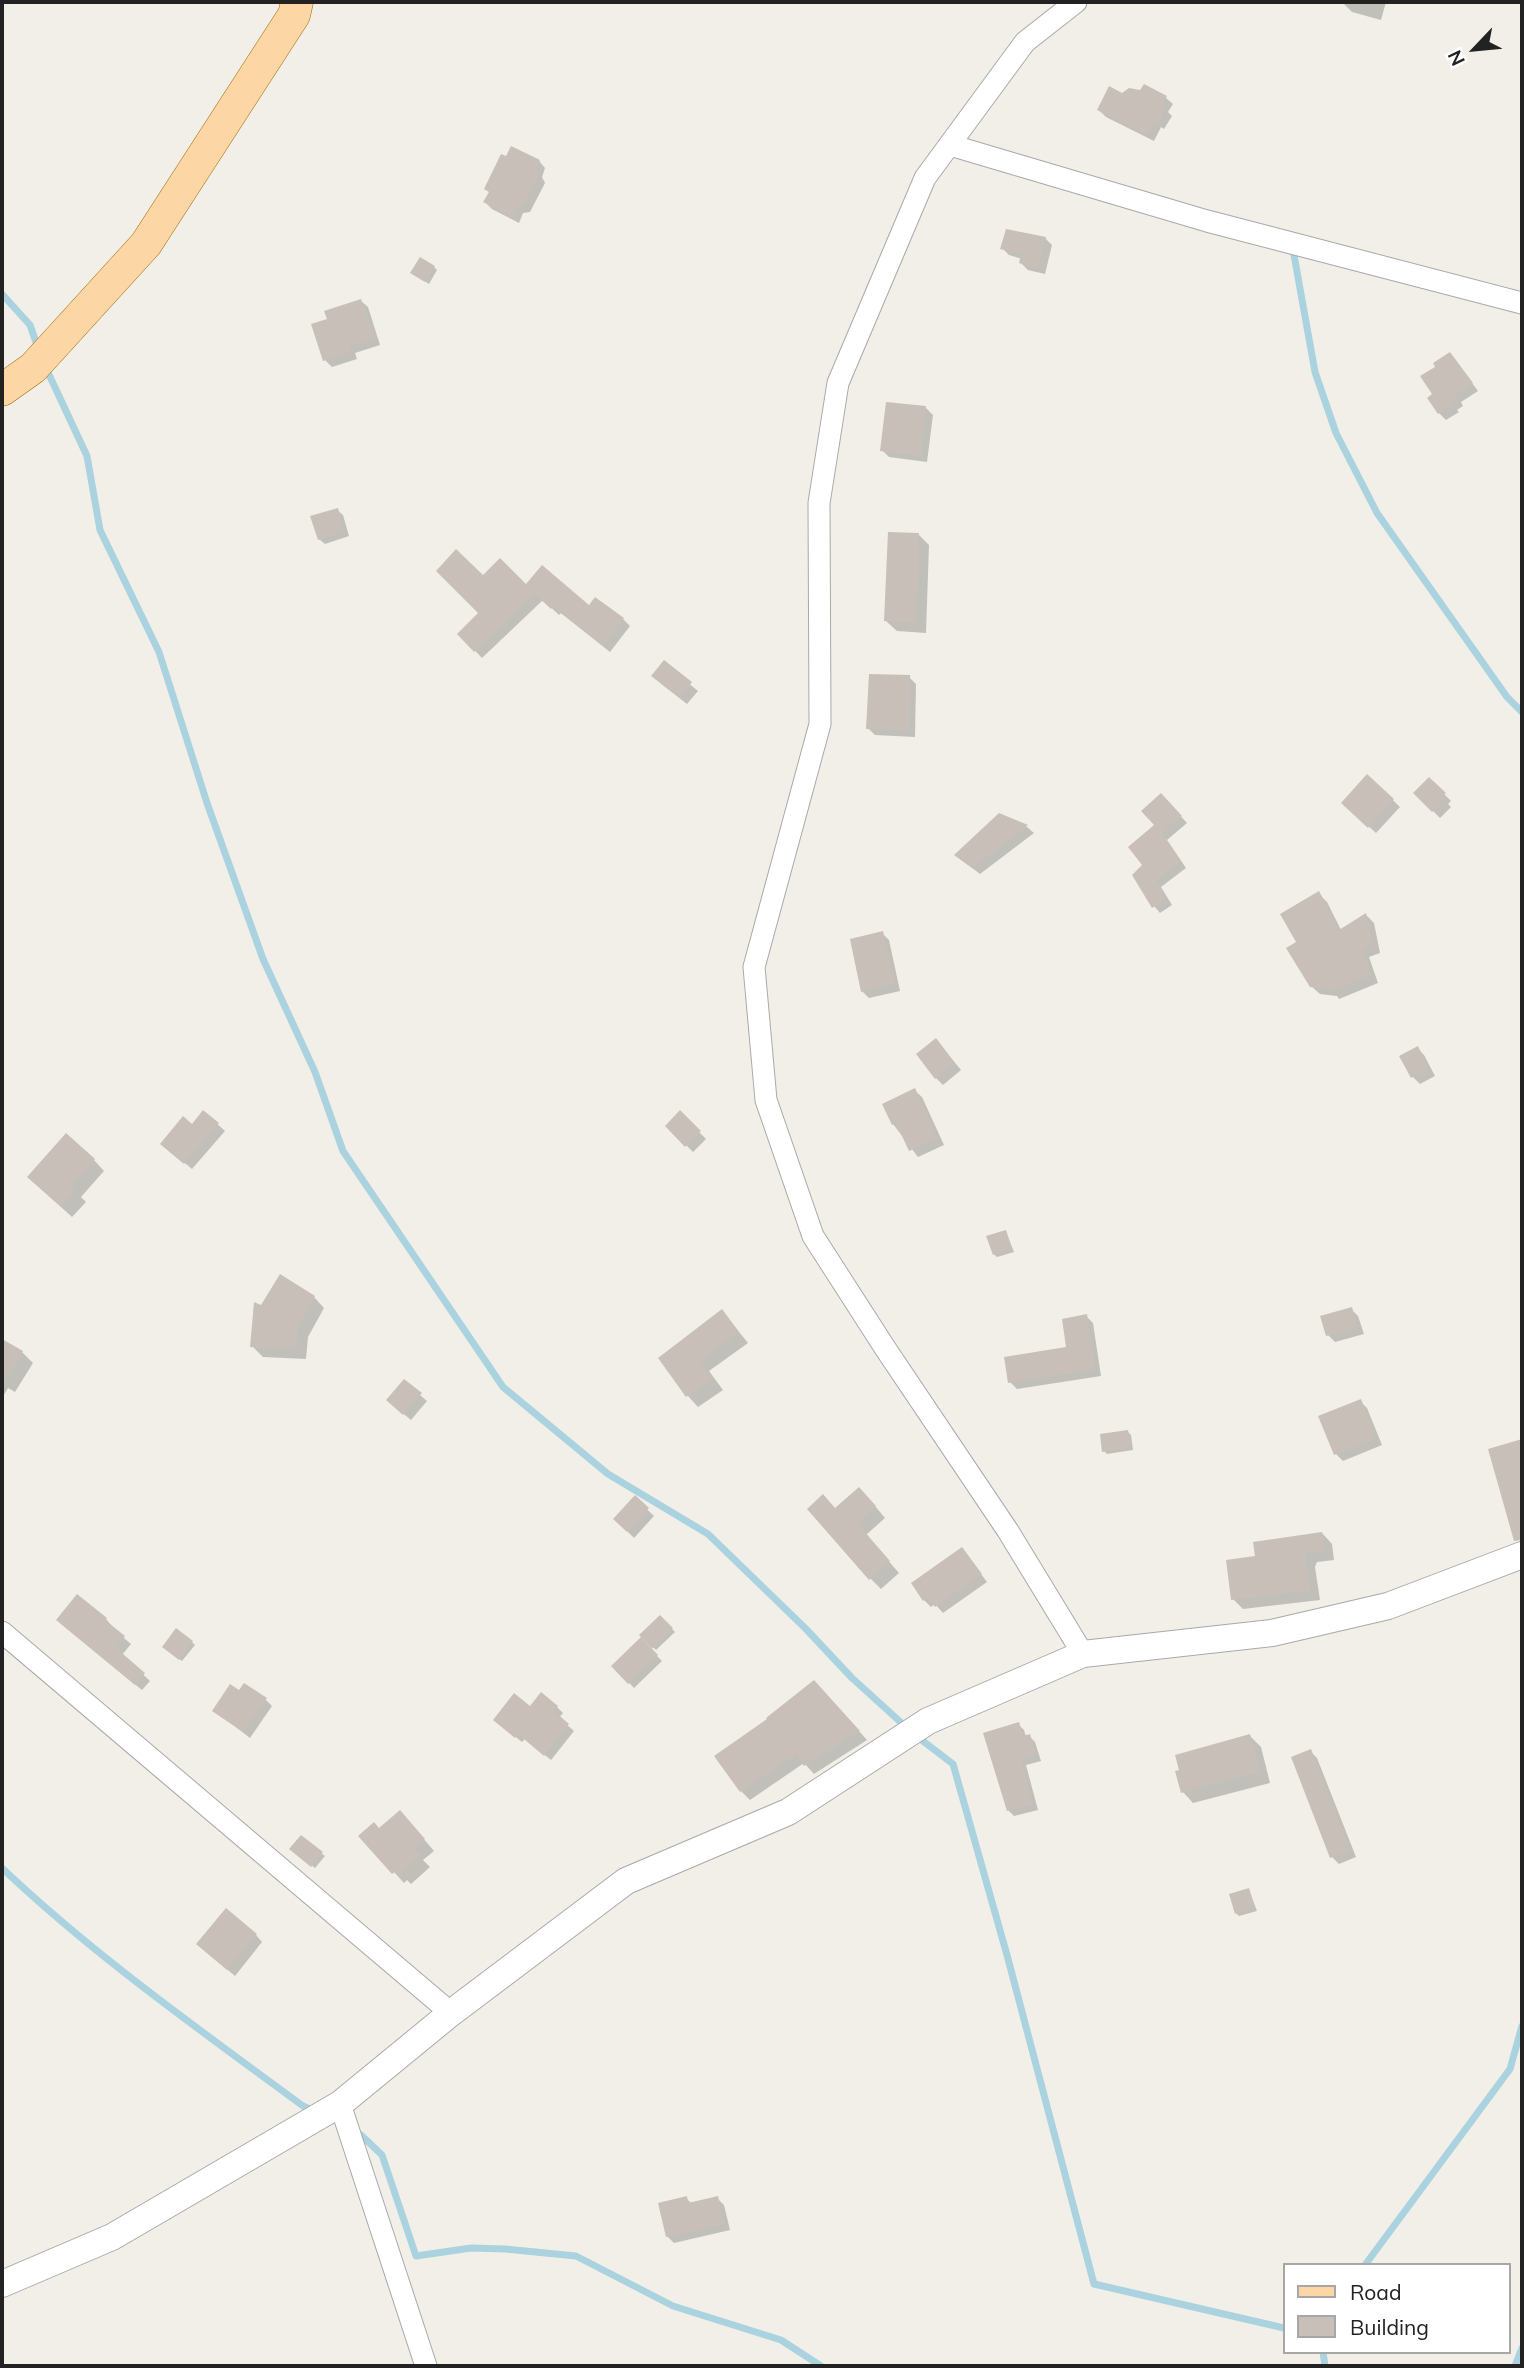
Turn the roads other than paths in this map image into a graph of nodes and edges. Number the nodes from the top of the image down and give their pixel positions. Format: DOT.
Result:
graph roads {
  1 [pos="298,2"];
  2 [pos="1076,2"];
  3 [pos="950,145"];
  4 [pos="1522,303"];
  5 [pos="2,390"];
  6 [pos="1522,1555"];
  7 [pos="2,1632"];
  8 [pos="1083,1654"];
  9 [pos="451,2013"];
  10 [pos="340,2104"];
  11 [pos="2,2284"];
  12 [pos="426,2366"];
  1 -- 5 [label="main road"];
  2 -- 3 [label="street"];
  3 -- 4 [label="street"];
  3 -- 8 [label="street"];
  6 -- 8 [label="street"];
  7 -- 9 [label="street"];
  8 -- 9 [label="street"];
  9 -- 10 [label="street"];
  10 -- 11 [label="street"];
  10 -- 12 [label="street"];
}
